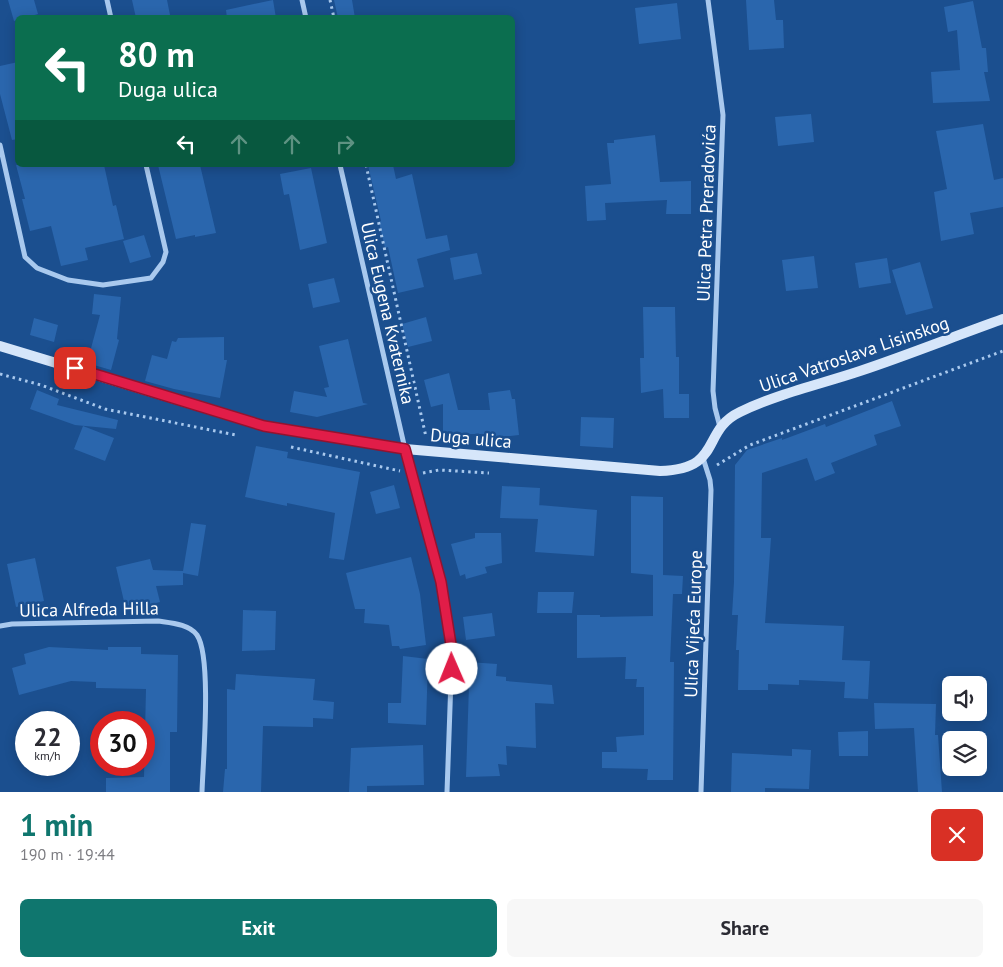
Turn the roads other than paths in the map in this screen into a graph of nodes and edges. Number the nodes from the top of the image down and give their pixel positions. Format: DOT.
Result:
graph roads {
  1 [pos="107,0"];
  2 [pos="302,0"];
  3 [pos="708,0"];
  4 [pos="110,15"];
  5 [pos="305,15"];
  6 [pos="0,145"];
  7 [pos="146,167"];
  8 [pos="340,167"];
  9 [pos="1003,319"];
  10 [pos="0,346"];
  11 [pos="721,427"];
  12 [pos="405,449"];
  13 [pos="703,458"];
  14 [pos="0,626"];
  15 [pos="202,792"];
  16 [pos="447,792"];
  17 [pos="701,792"];
  1 -- 4 [label="street"];
  2 -- 5 [label="street"];
  3 -- 11 [label="street, Ulica Petra Preradovića"];
  6 -- 7 [label="street"];
  8 -- 12 [label="street, Ulica Eugena Kvaternika"];
  9 -- 11 [label="main road, Ulica Vatroslava Lisinskog"];
  10 -- 12 [label="main road, Duga ulica"];
  11 -- 13 [label="main road"];
  12 -- 13 [label="main road, Duga ulica"];
  12 -- 16 [label="street, Ulica Eugena Kvaternika"];
  13 -- 17 [label="street, Ulica Vijeća Europe"];
  14 -- 15 [label="street, Ulica Alfreda Hilla"];
}
